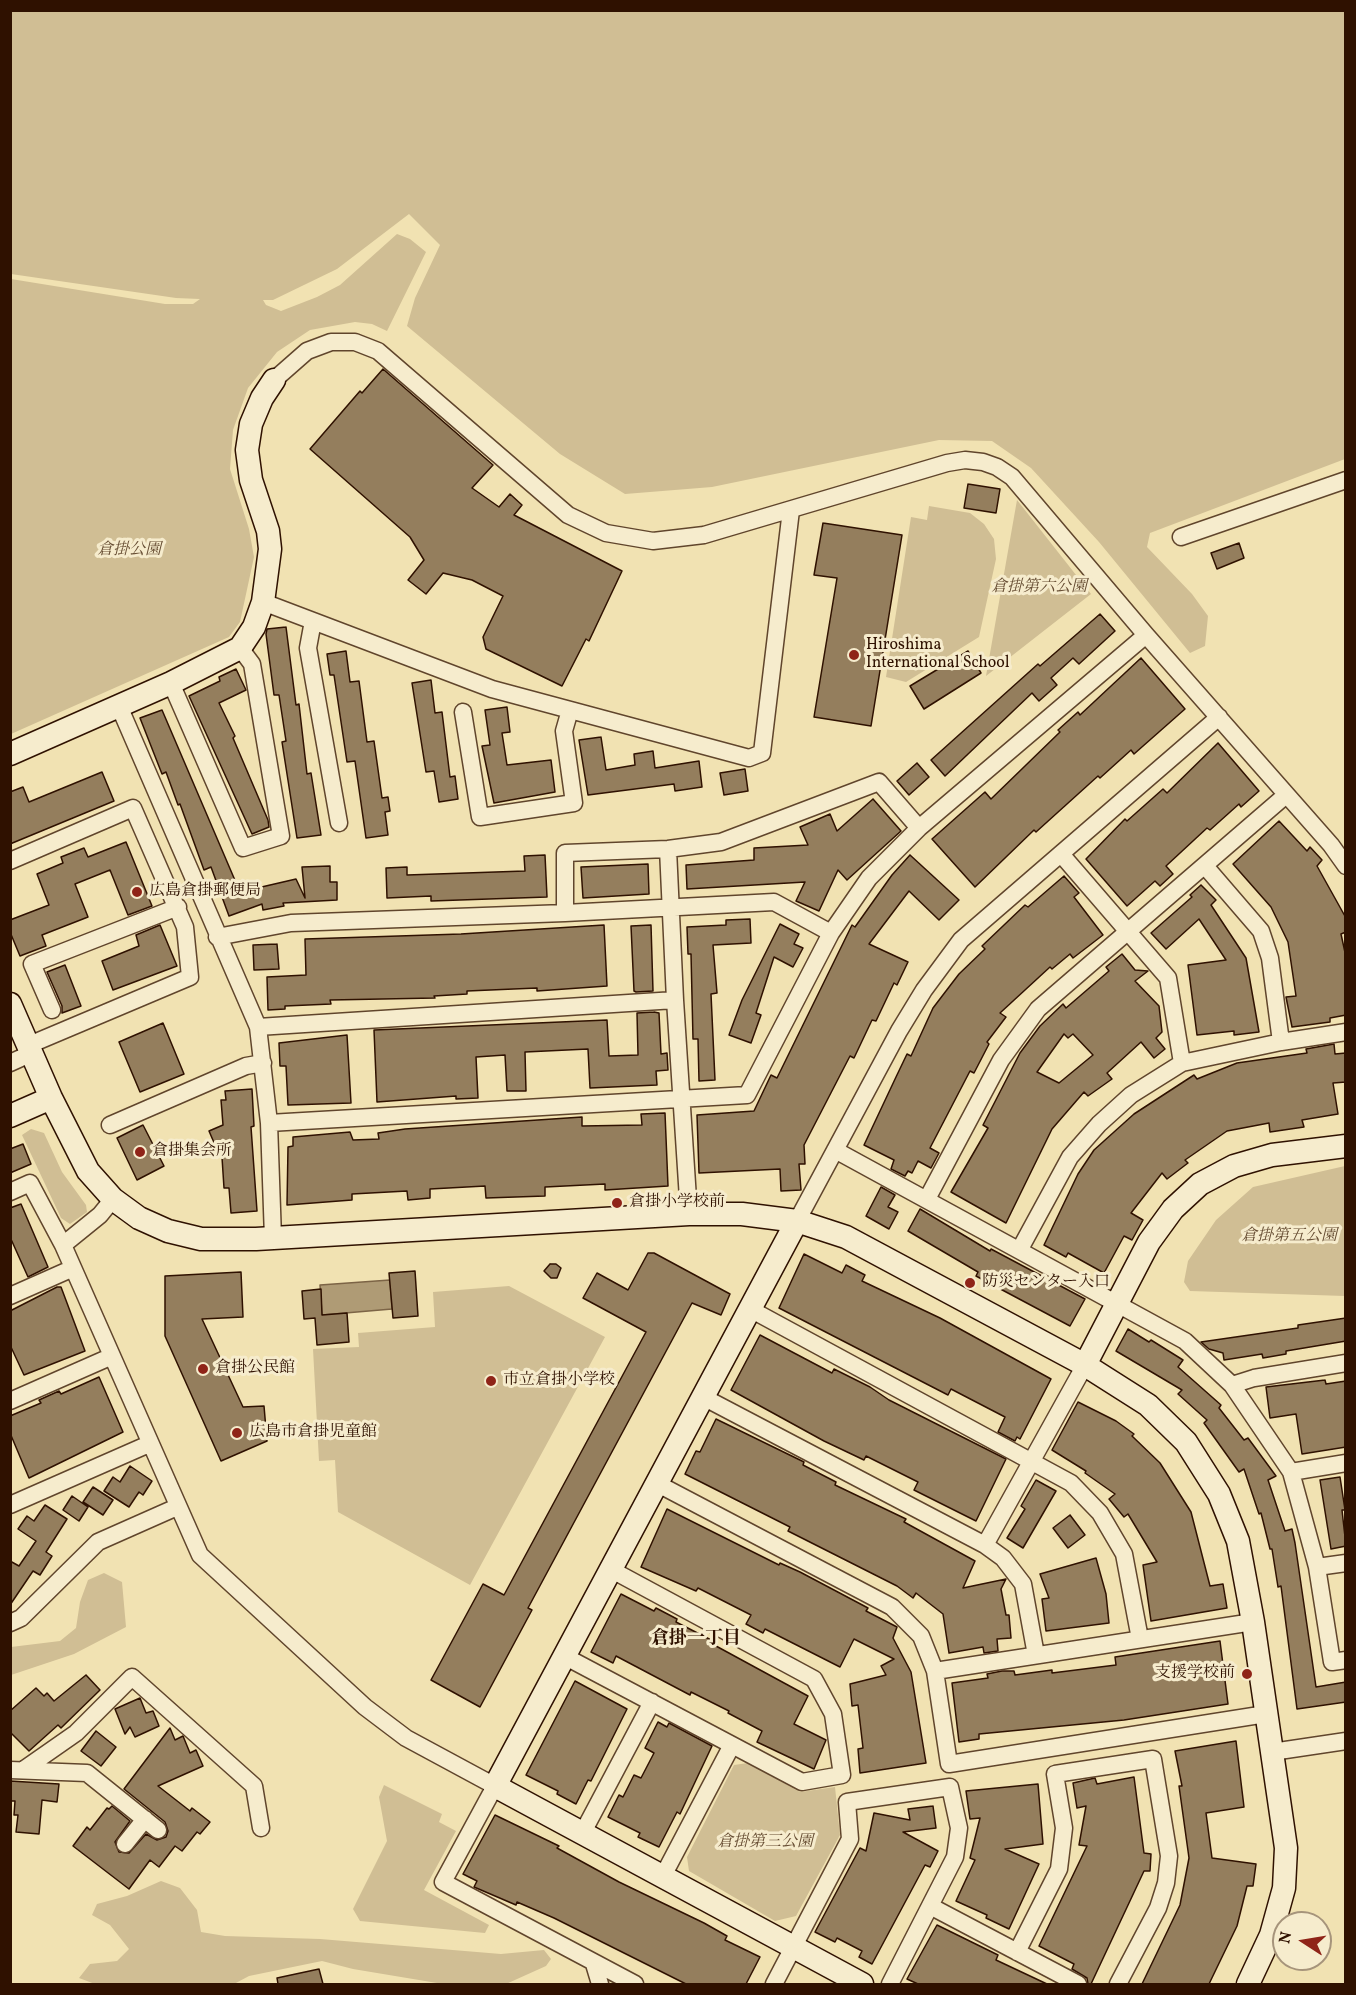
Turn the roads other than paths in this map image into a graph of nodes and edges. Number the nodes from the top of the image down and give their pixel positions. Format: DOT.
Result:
graph roads {
  1 [pos="274,380"];
  2 [pos="1346,480"];
  3 [pos="792,510"];
  4 [pos="1181,537"];
  5 [pos="263,602"];
  6 [pos="313,621"];
  7 [pos="1146,635"];
  8 [pos="240,648"];
  9 [pos="171,683"];
  10 [pos="119,706"];
  11 [pos="570,710"];
  12 [pos="463,712"];
  13 [pos="1219,717"];
  14 [pos="10,754"];
  15 [pos="1286,795"];
  16 [pos="339,823"];
  17 [pos="919,828"];
  18 [pos="668,849"];
  19 [pos="1061,854"];
  20 [pos="10,861"];
  21 [pos="1205,866"];
  22 [pos="1346,866"];
  23 [pos="178,907"];
  24 [pos="671,909"];
  25 [pos="565,913"];
  26 [pos="1127,931"];
  27 [pos="831,933"];
  28 [pos="217,937"];
  29 [pos="675,1000"];
  30 [pos="10,1004"];
  31 [pos="52,1010"];
  32 [pos="258,1027"];
  33 [pos="1346,1032"];
  34 [pos="1281,1042"];
  35 [pos="30,1049"];
  36 [pos="10,1063"];
  37 [pos="1182,1063"];
  38 [pos="263,1064"];
  39 [pos="51,1098"];
  40 [pos="681,1100"];
  41 [pos="10,1116"];
  42 [pos="269,1123"];
  43 [pos="110,1125"];
  44 [pos="1346,1146"];
  45 [pos="834,1150"];
  46 [pos="10,1192"];
  47 [pos="113,1199"];
  48 [pos="927,1199"];
  49 [pos="689,1215"];
  50 [pos="797,1221"];
  51 [pos="273,1238"];
  52 [pos="63,1245"];
  53 [pos="1020,1249"];
  54 [pos="71,1269"];
  55 [pos="10,1296"];
  56 [pos="1117,1302"];
  57 [pos="750,1309"];
  58 [pos="110,1357"];
  59 [pos="1346,1363"];
  60 [pos="1085,1365"];
  61 [pos="1232,1385"];
  62 [pos="703,1396"];
  63 [pos="10,1401"];
  64 [pos="149,1444"];
  65 [pos="1032,1461"];
  66 [pos="1346,1463"];
  67 [pos="1291,1472"];
  68 [pos="656,1483"];
  69 [pos="10,1505"];
  70 [pos="177,1507"];
  71 [pos="985,1545"];
  72 [pos="1346,1563"];
  73 [pos="1317,1567"];
  74 [pos="610,1569"];
  75 [pos="1253,1622"];
  76 [pos="10,1623"];
  77 [pos="1140,1639"];
  78 [pos="1036,1655"];
  79 [pos="564,1656"];
  80 [pos="1346,1660"];
  81 [pos="935,1671"];
  82 [pos="652,1702"];
  83 [pos="1266,1714"];
  84 [pos="1346,1741"];
  85 [pos="732,1745"];
  86 [pos="1272,1752"];
  87 [pos="17,1770"];
  88 [pos="495,1786"];
  89 [pos="145,1819"];
  90 [pos="261,1828"];
  91 [pos="158,1830"];
  92 [pos="582,1834"];
  93 [pos="125,1844"];
  94 [pos="663,1876"];
  95 [pos="932,1907"];
  96 [pos="794,1947"];
  97 [pos="1017,1952"];
  98 [pos="594,1964"];
  99 [pos="600,1984"];
  100 [pos="635,1984"];
  101 [pos="774,1984"];
  102 [pos="862,1984"];
  103 [pos="890,1984"];
  104 [pos="1078,1984"];
  105 [pos="1118,1984"];
  106 [pos="1248,1984"];
  1 -- 3 [label="street"];
  1 -- 5 [label="street"];
  2 -- 4 [label="street"];
  3 -- 7 [label="street"];
  3 -- 11 [label="street"];
  5 -- 6 [label="street"];
  5 -- 8 [label="street"];
  6 -- 11 [label="street"];
  6 -- 16 [label="street"];
  7 -- 13 [label="street"];
  7 -- 17 [label="street"];
  8 -- 9 [label="street"];
  8 -- 9 [label="street"];
  9 -- 10 [label="street"];
  10 -- 14 [label="street"];
  10 -- 28 [label="street"];
  11 -- 12 [label="street"];
  13 -- 15 [label="street"];
  13 -- 19 [label="street"];
  15 -- 21 [label="street"];
  15 -- 22 [label="street"];
  17 -- 18 [label="street"];
  17 -- 27 [label="street"];
  18 -- 24 [label="street"];
  18 -- 25 [label="street"];
  19 -- 26 [label="street"];
  19 -- 45 [label="street"];
  20 -- 23 [label="street"];
  21 -- 26 [label="street"];
  21 -- 34 [label="street"];
  23 -- 31 [label="street"];
  23 -- 35 [label="street"];
  24 -- 25 [label="street"];
  24 -- 27 [label="street"];
  24 -- 29 [label="street"];
  25 -- 28 [label="street"];
  26 -- 37 [label="street"];
  26 -- 48 [label="street"];
  27 -- 40 [label="street"];
  28 -- 32 [label="street"];
  29 -- 32 [label="street"];
  29 -- 40 [label="street"];
  30 -- 35 [label="street"];
  32 -- 38 [label="street"];
  33 -- 34 [label="street"];
  34 -- 37 [label="street"];
  35 -- 36 [label="street"];
  35 -- 39 [label="street"];
  37 -- 53 [label="street"];
  38 -- 42 [label="street"];
  38 -- 43 [label="street"];
  39 -- 41 [label="street"];
  39 -- 47 [label="street"];
  40 -- 42 [label="street"];
  40 -- 49 [label="street"];
  42 -- 51 [label="street"];
  44 -- 56 [label="street"];
  45 -- 48 [label="street"];
  45 -- 50 [label="street"];
  46 -- 52 [label="street"];
  47 -- 51 [label="street"];
  47 -- 52 [label="street"];
  48 -- 53 [label="street"];
  49 -- 50 [label="street"];
  49 -- 51 [label="street"];
  50 -- 57 [label="street"];
  50 -- 60 [label="street"];
  52 -- 54 [label="street"];
  53 -- 56 [label="street"];
  54 -- 55 [label="street"];
  54 -- 58 [label="street"];
  56 -- 60 [label="street"];
  56 -- 61 [label="street"];
  57 -- 62 [label="street"];
  57 -- 65 [label="street"];
  58 -- 63 [label="street"];
  58 -- 64 [label="street"];
  59 -- 61 [label="street"];
  60 -- 65 [label="street"];
  60 -- 75 [label="street"];
  61 -- 67 [label="street"];
  62 -- 68 [label="street"];
  62 -- 71 [label="street"];
  64 -- 69 [label="street"];
  64 -- 70 [label="street"];
  65 -- 71 [label="street"];
  65 -- 77 [label="street"];
  66 -- 67 [label="street"];
  67 -- 73 [label="street"];
  68 -- 74 [label="street"];
  68 -- 81 [label="street"];
  70 -- 76 [label="street"];
  70 -- 88 [label="street"];
  71 -- 78 [label="street"];
  72 -- 73 [label="street"];
  73 -- 80 [label="street"];
  74 -- 79 [label="street"];
  74 -- 85 [label="street"];
  75 -- 77 [label="street"];
  75 -- 83 [label="street"];
  77 -- 78 [label="street"];
  78 -- 81 [label="street"];
  79 -- 82 [label="street"];
  79 -- 88 [label="street"];
  81 -- 83 [label="street"];
  82 -- 85 [label="street"];
  82 -- 92 [label="street"];
  83 -- 86 [label="street"];
  84 -- 86 [label="street"];
  85 -- 94 [label="street"];
  86 -- 106 [label="street"];
  87 -- 89 [label="street"];
  87 -- 90 [label="street"];
  88 -- 92 [label="street"];
  88 -- 98 [label="street"];
  89 -- 91 [label="street"];
  89 -- 93 [label="street"];
  92 -- 94 [label="street"];
  94 -- 96 [label="street"];
  95 -- 96 [label="street"];
  95 -- 97 [label="street"];
  95 -- 103 [label="street"];
  96 -- 101 [label="street"];
  96 -- 102 [label="street"];
  97 -- 104 [label="street"];
  97 -- 105 [label="street"];
  98 -- 99 [label="street"];
  98 -- 100 [label="street"];
}
